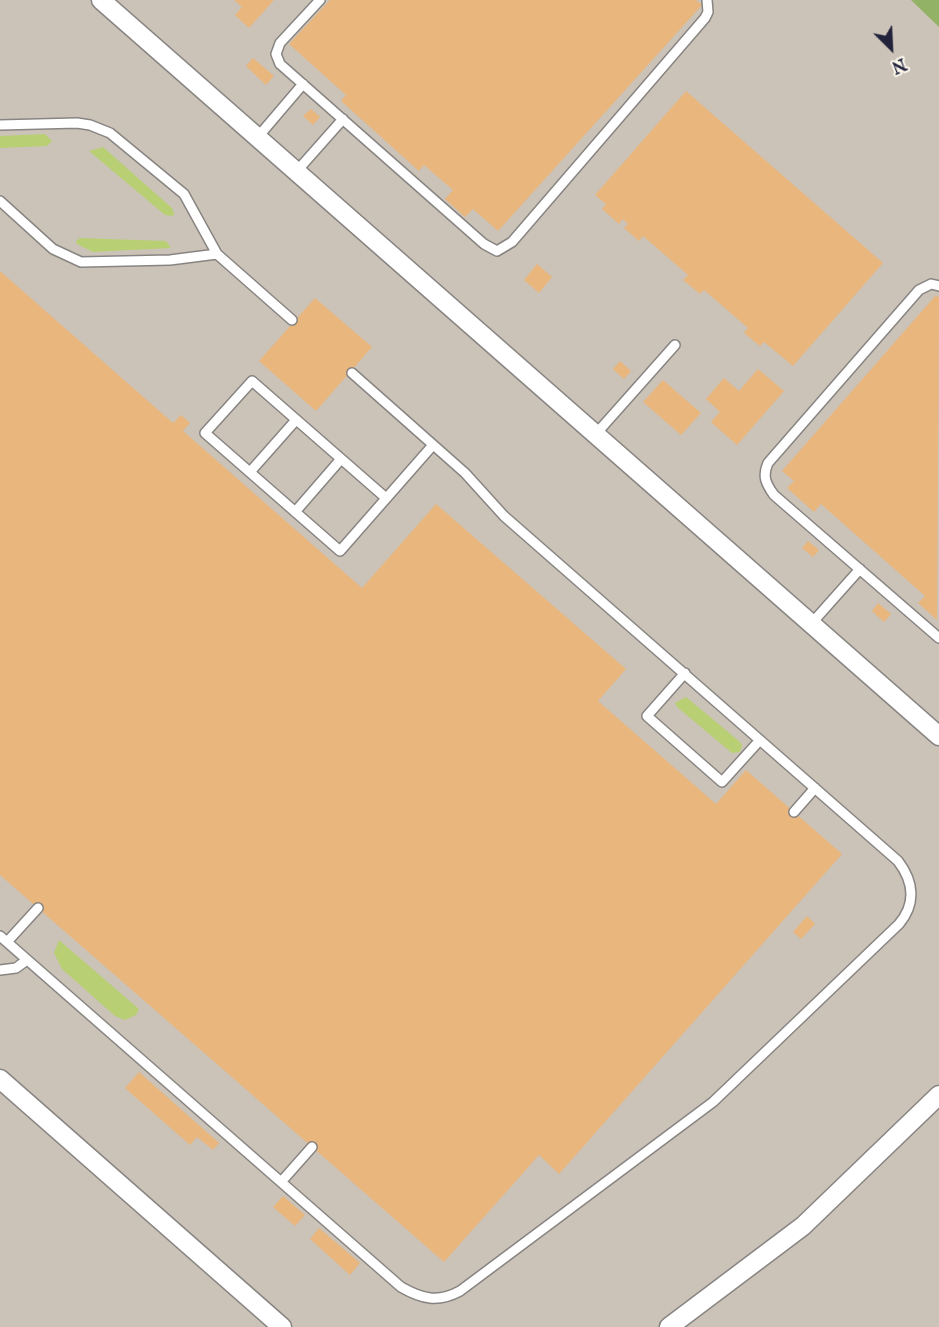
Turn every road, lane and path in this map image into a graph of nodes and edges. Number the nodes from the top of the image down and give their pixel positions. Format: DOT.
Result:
graph roads {
  1 [pos="101,0"];
  2 [pos="320,0"];
  3 [pos="707,0"];
  4 [pos="303,84"];
  5 [pos="343,119"];
  6 [pos="0,125"];
  7 [pos="257,138"];
  8 [pos="296,172"];
  9 [pos="0,201"];
  10 [pos="217,254"];
  11 [pos="939,286"];
  12 [pos="292,320"];
  13 [pos="675,345"];
  14 [pos="352,373"];
  15 [pos="296,420"];
  16 [pos="595,435"];
  17 [pos="433,445"];
  18 [pos="341,459"];
  19 [pos="250,472"];
  20 [pos="386,498"];
  21 [pos="295,512"];
  22 [pos="860,569"];
  23 [pos="811,624"];
  24 [pos="939,638"];
  25 [pos="685,673"];
  26 [pos="939,736"];
  27 [pos="760,740"];
  28 [pos="815,788"];
  29 [pos="794,812"];
  30 [pos="38,908"];
  31 [pos="4,939"];
  32 [pos="27,960"];
  33 [pos="0,970"];
  34 [pos="0,1079"];
  35 [pos="939,1095"];
  36 [pos="312,1147"];
  37 [pos="281,1182"];
  38 [pos="282,1327"];
  39 [pos="669,1327"];
  1 -- 7 [label="street"];
  2 -- 4 [label="lane"];
  3 -- 5 [label="lane"];
  4 -- 5 [label="lane"];
  4 -- 7 [label="lane"];
  5 -- 8 [label="lane"];
  6 -- 10 [label="lane"];
  7 -- 8 [label="street"];
  8 -- 16 [label="street"];
  9 -- 10 [label="lane"];
  10 -- 12 [label="lane"];
  11 -- 22 [label="lane"];
  13 -- 16 [label="lane"];
  14 -- 17 [label="lane"];
  15 -- 18 [label="lane"];
  15 -- 19 [label="lane"];
  15 -- 19 [label="lane"];
  16 -- 23 [label="street"];
  17 -- 20 [label="lane"];
  17 -- 25 [label="lane"];
  18 -- 20 [label="lane"];
  18 -- 21 [label="lane"];
  19 -- 21 [label="lane"];
  20 -- 21 [label="lane"];
  22 -- 23 [label="lane"];
  22 -- 24 [label="lane"];
  23 -- 26 [label="street"];
  25 -- 27 [label="lane"];
  25 -- 27 [label="lane"];
  27 -- 28 [label="lane"];
  28 -- 29 [label="lane"];
  28 -- 37 [label="lane"];
  30 -- 31 [label="lane"];
  31 -- 32 [label="lane"];
  32 -- 33 [label="lane"];
  32 -- 37 [label="lane"];
  34 -- 38 [label="street"];
  35 -- 39 [label="street"];
  36 -- 37 [label="lane"];
}
